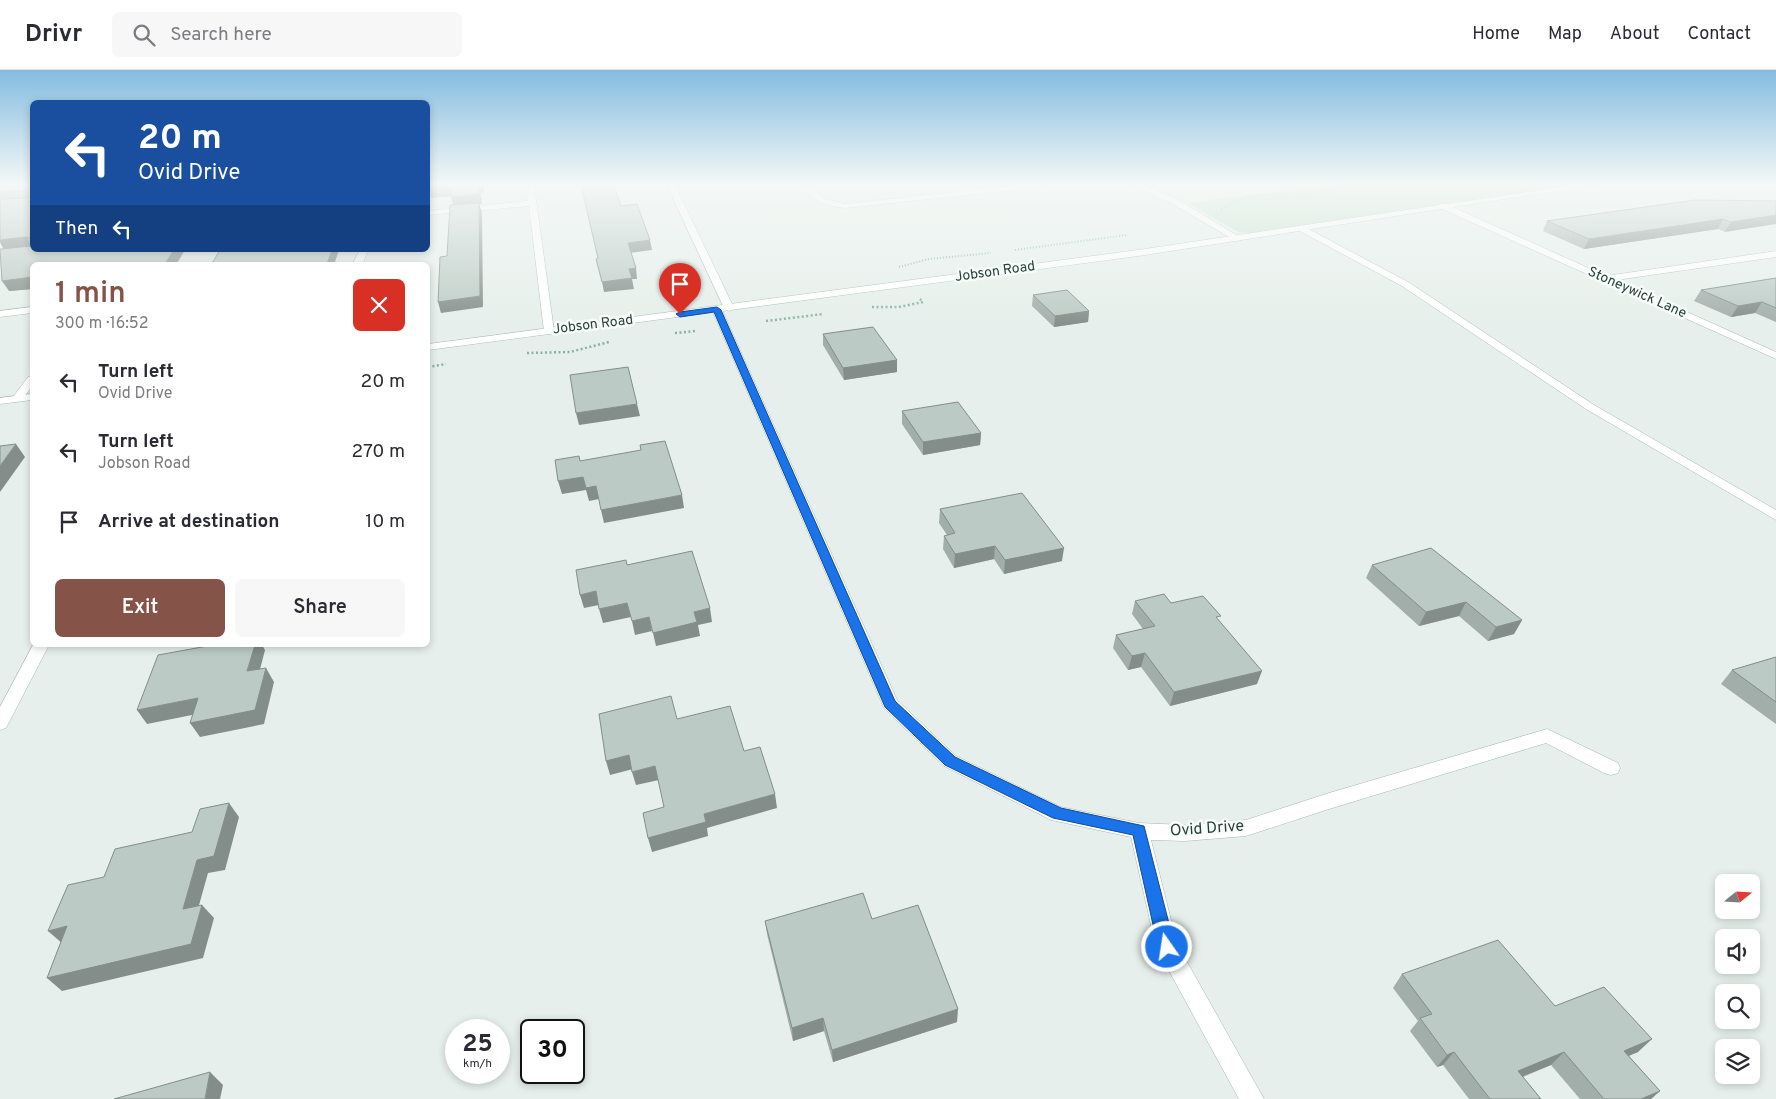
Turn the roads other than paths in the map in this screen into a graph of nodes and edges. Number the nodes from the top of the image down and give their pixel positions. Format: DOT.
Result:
graph roads {
  1 [pos="536,233"];
  2 [pos="691,233"];
  3 [pos="1230,233"];
  4 [pos="1270,233"];
  5 [pos="1310,233"];
  6 [pos="1503,233"];
  7 [pos="1239,238"];
  8 [pos="1776,254"];
  9 [pos="1606,279"];
  10 [pos="723,309"];
  11 [pos="30,310"];
  12 [pos="0,314"];
  13 [pos="549,331"];
  14 [pos="430,347"];
  15 [pos="1776,356"];
  16 [pos="30,382"];
  17 [pos="30,397"];
  18 [pos="17,399"];
  19 [pos="0,401"];
  20 [pos="1776,516"];
  21 [pos="40,647"];
  22 [pos="0,723"];
  23 [pos="1611,768"];
  24 [pos="1139,830"];
  25 [pos="1252,1099"];
  1 -- 13 [label="street"];
  2 -- 10 [label="street, Ovid Drive"];
  3 -- 7 [label="street"];
  4 -- 7 [label="street, Jobson Road"];
  5 -- 20 [label="street"];
  6 -- 9 [label="street, Stoneywick Lane"];
  7 -- 10 [label="street, Jobson Road"];
  8 -- 9 [label="street"];
  9 -- 15 [label="street, Stoneywick Lane"];
  10 -- 13 [label="street, Jobson Road"];
  10 -- 24 [label="street, Ovid Drive"];
  11 -- 12 [label="street"];
  13 -- 14 [label="street, Jobson Road"];
  16 -- 18 [label="street"];
  17 -- 18 [label="street"];
  18 -- 19 [label="street"];
  21 -- 22 [label="street"];
  23 -- 24 [label="street, Ovid Drive"];
  24 -- 25 [label="street"];
}
